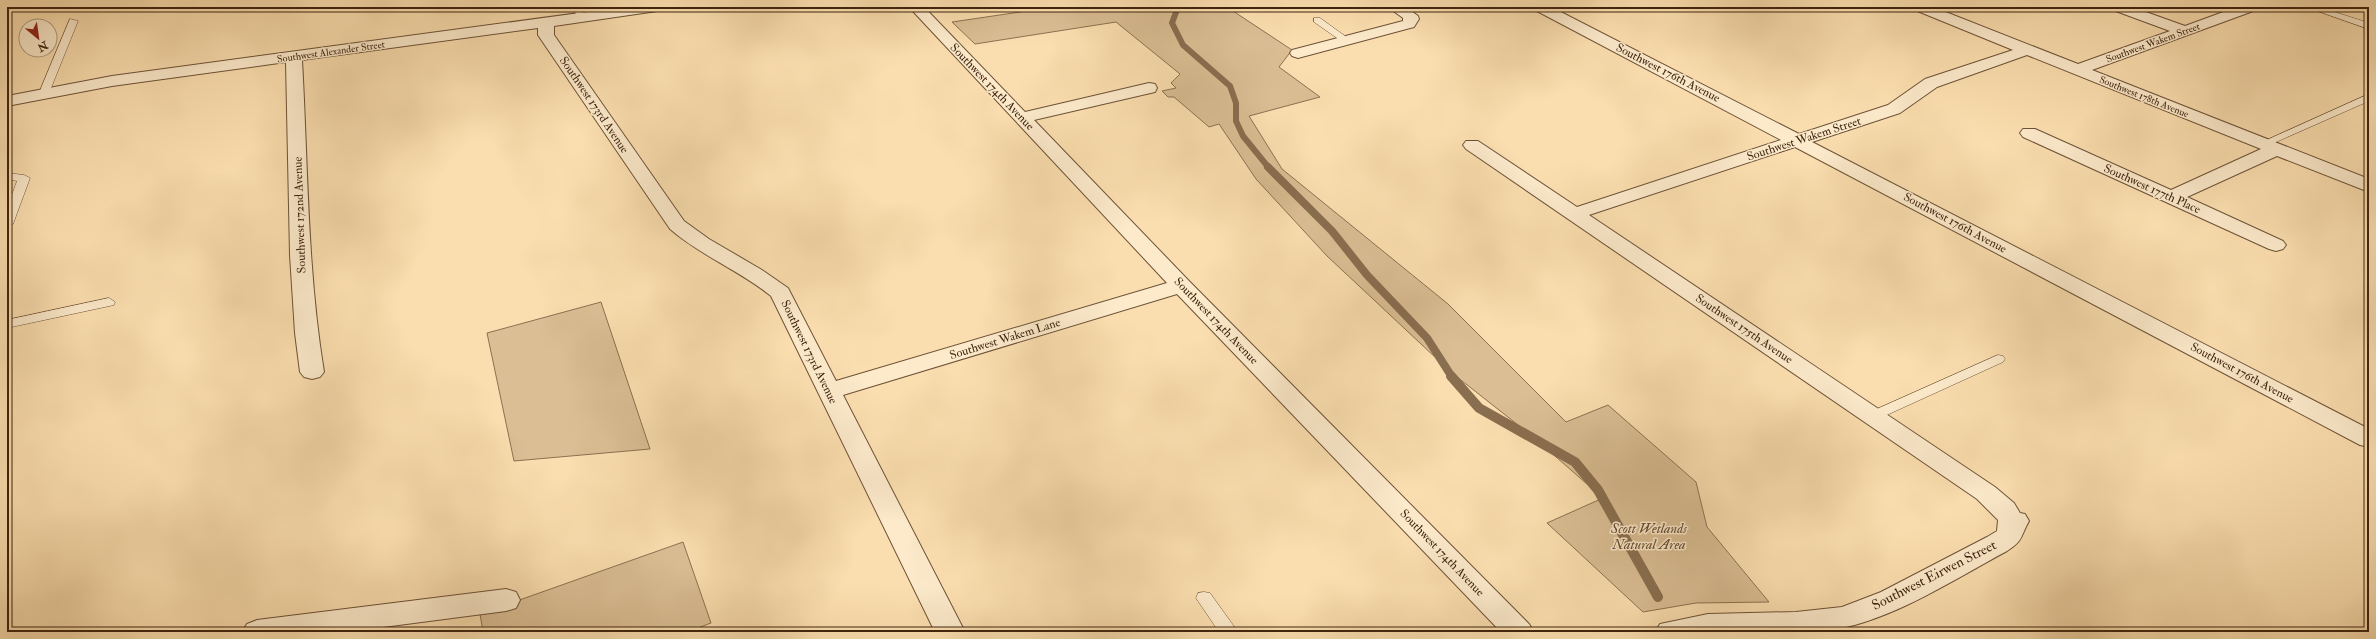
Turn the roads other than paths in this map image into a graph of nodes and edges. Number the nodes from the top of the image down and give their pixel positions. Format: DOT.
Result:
graph roads {
  1 [pos="656,7"];
  2 [pos="916,7"];
  3 [pos="1395,7"];
  4 [pos="1540,7"];
  5 [pos="1920,7"];
  6 [pos="2118,7"];
  7 [pos="2251,7"];
  8 [pos="2310,7"];
  9 [pos="579,12"];
  10 [pos="1317,20"];
  11 [pos="73,21"];
  12 [pos="546,22"];
  13 [pos="2369,26"];
  14 [pos="2185,31"];
  15 [pos="1347,41"];
  16 [pos="2028,50"];
  17 [pos="1298,53"];
  18 [pos="294,57"];
  19 [pos="2077,70"];
  20 [pos="1149,88"];
  21 [pos="44,94"];
  22 [pos="2369,97"];
  23 [pos="7,101"];
  24 [pos="1022,118"];
  25 [pos="2029,133"];
  26 [pos="1798,141"];
  27 [pos="1472,145"];
  28 [pos="2270,147"];
  29 [pos="7,176"];
  30 [pos="2369,186"];
  31 [pos="2170,198"];
  32 [pos="1574,214"];
  33 [pos="7,224"];
  34 [pos="2276,245"];
  35 [pos="1181,286"];
  36 [pos="109,302"];
  37 [pos="7,324"];
  38 [pos="1998,359"];
  39 [pos="312,372"];
  40 [pos="829,391"];
  41 [pos="1872,416"];
  42 [pos="2369,439"];
  43 [pos="2014,521"];
  44 [pos="1204,598"];
  45 [pos="506,600"];
  46 [pos="257,632"];
  47 [pos="950,632"];
  48 [pos="1229,632"];
  49 [pos="1519,632"];
  50 [pos="1670,632"];
  1 -- 9 [label="street, Southwest Alexander Street"];
  2 -- 24 [label="street, Southwest 174th Avenue"];
  3 -- 15 [label="street"];
  4 -- 26 [label="street, Southwest 176th Avenue"];
  5 -- 16 [label="street, Southwest 178th Avenue"];
  6 -- 14 [label="street"];
  7 -- 14 [label="street, Southwest Wakem Street"];
  8 -- 13 [label="lane"];
  9 -- 12 [label="street, Southwest Alexander Street"];
  10 -- 15 [label="lane"];
  11 -- 21 [label="lane"];
  12 -- 18 [label="street, Southwest Alexander Street"];
  12 -- 40 [label="street, Southwest 173rd Avenue"];
  14 -- 19 [label="street, Southwest Wakem Street"];
  15 -- 17 [label="street"];
  16 -- 19 [label="street, Southwest 178th Avenue"];
  16 -- 26 [label="street, Southwest Wakem Street"];
  18 -- 21 [label="street, Southwest Alexander Street"];
  18 -- 39 [label="street, Southwest 172nd Avenue"];
  19 -- 28 [label="street, Southwest 178th Avenue"];
  20 -- 24 [label="street"];
  21 -- 23 [label="street, Southwest Alexander Street"];
  22 -- 28 [label="lane"];
  24 -- 35 [label="street, Southwest 174th Avenue"];
  25 -- 31 [label="street, Southwest 177th Place"];
  26 -- 32 [label="street, Southwest Wakem Street"];
  26 -- 42 [label="street, Southwest 176th Avenue"];
  27 -- 32 [label="street, Southwest 175th Avenue"];
  28 -- 30 [label="street, Southwest 178th Avenue"];
  28 -- 31 [label="street"];
  29 -- 33 [label="lane"];
  31 -- 34 [label="street, Southwest 177th Place"];
  32 -- 41 [label="street, Southwest 175th Avenue"];
  35 -- 40 [label="street, Southwest Wakem Lane"];
  35 -- 49 [label="street, Southwest 174th Avenue"];
  36 -- 37 [label="lane"];
  38 -- 41 [label="lane"];
  40 -- 47 [label="street, Southwest 173rd Avenue"];
  41 -- 43 [label="street, Southwest 175th Avenue"];
  43 -- 50 [label="street, Southwest Eirwen Street"];
  44 -- 48 [label="lane"];
  45 -- 46 [label="street"];
}
